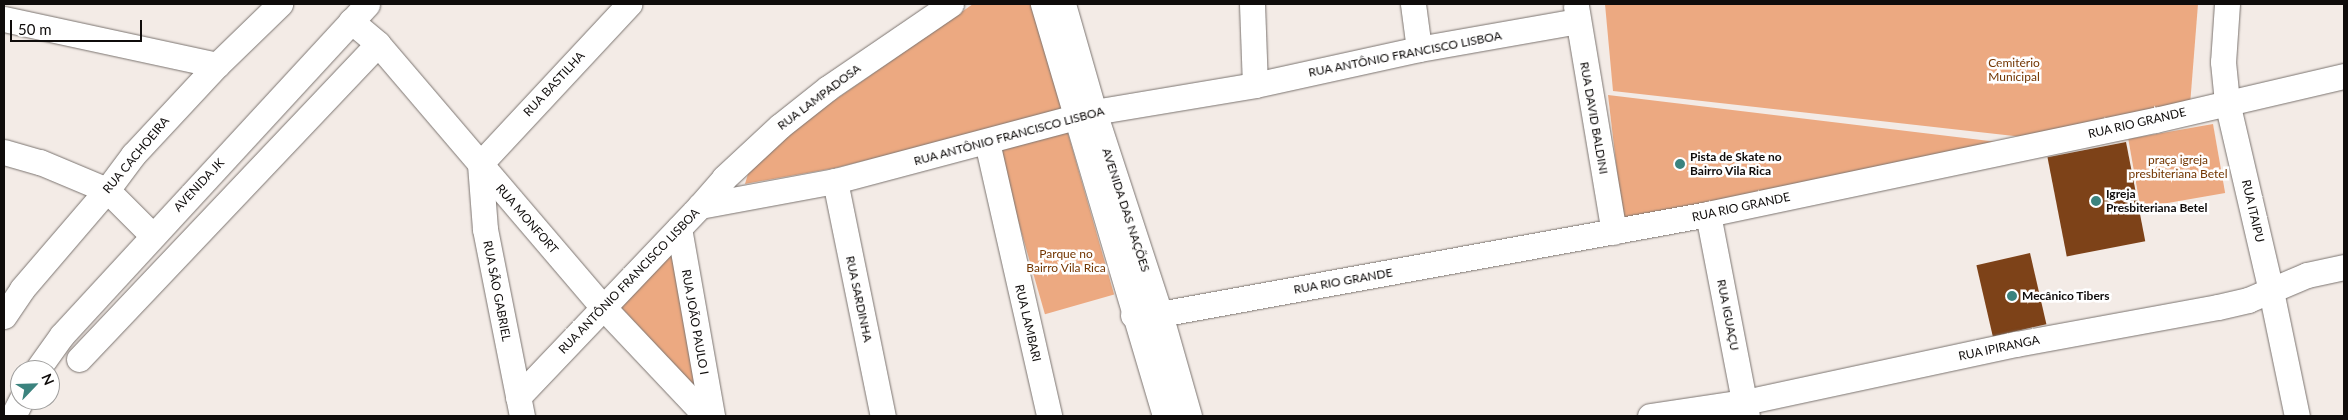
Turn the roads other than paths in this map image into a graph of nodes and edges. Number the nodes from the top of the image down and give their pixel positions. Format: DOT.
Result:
graph roads {
  1 [pos="280,4"];
  2 [pos="629,4"];
  3 [pos="951,4"];
  4 [pos="1043,4"];
  5 [pos="1063,4"];
  6 [pos="1252,4"];
  7 [pos="1413,4"];
  8 [pos="2227,4"];
  9 [pos="359,12"];
  10 [pos="1577,12"];
  11 [pos="4,19"];
  12 [pos="378,44"];
  13 [pos="1419,49"];
  14 [pos="217,65"];
  15 [pos="2344,76"];
  16 [pos="1255,85"];
  17 [pos="2227,102"];
  18 [pos="1085,114"];
  19 [pos="987,142"];
  20 [pos="4,152"];
  21 [pos="480,164"];
  22 [pos="835,181"];
  23 [pos="107,190"];
  24 [pos="700,206"];
  25 [pos="1708,214"];
  26 [pos="679,228"];
  27 [pos="1614,232"];
  28 [pos="152,235"];
  29 [pos="2344,267"];
  30 [pos="13,287"];
  31 [pos="2271,291"];
  32 [pos="602,306"];
  33 [pos="1160,314"];
  34 [pos="1134,315"];
  35 [pos="4,316"];
  36 [pos="44,360"];
  37 [pos="79,360"];
  38 [pos="520,406"];
  39 [pos="1746,409"];
  40 [pos="4,411"];
  41 [pos="12,416"];
  42 [pos="706,416"];
  43 [pos="712,416"];
  44 [pos="883,416"];
  45 [pos="1048,416"];
  46 [pos="1165,416"];
  47 [pos="1189,416"];
  48 [pos="1650,416"];
  49 [pos="2297,416"];
  1 -- 14 [label="street, RUA CACHOEIRA"];
  2 -- 21 [label="street, RUA BASTILHA"];
  3 -- 24 [label="street, RUA LAMPADOSA"];
  4 -- 18 [label="street, AVENIDA DAS NAÇÕES"];
  5 -- 18 [label="street, AVENIDA DAS NAÇÕES"];
  6 -- 16 [label="street"];
  7 -- 13 [label="street"];
  8 -- 17 [label="street, RUA ITAIPU"];
  9 -- 12 [label="street, RUA MONFORT"];
  9 -- 28 [label="street, AVENIDA JK"];
  10 -- 13 [label="street, RUA ANTÔNIO FRANCISCO LISBOA"];
  10 -- 27 [label="street, RUA DAVID BALDINI"];
  11 -- 14 [label="street"];
  12 -- 21 [label="street, RUA MONFORT"];
  12 -- 37 [label="street"];
  13 -- 16 [label="street, RUA ANTÔNIO FRANCISCO LISBOA"];
  14 -- 23 [label="street, RUA CACHOEIRA"];
  15 -- 17 [label="street, RUA RIO GRANDE"];
  16 -- 18 [label="street, RUA ANTÔNIO FRANCISCO LISBOA"];
  17 -- 25 [label="street, RUA RIO GRANDE"];
  17 -- 31 [label="street, RUA ITAIPU"];
  18 -- 19 [label="street, RUA ANTÔNIO FRANCISCO LISBOA"];
  18 -- 33 [label="street, AVENIDA DAS NAÇÕES"];
  18 -- 34 [label="street, AVENIDA DAS NAÇÕES"];
  19 -- 22 [label="street, RUA ANTÔNIO FRANCISCO LISBOA"];
  19 -- 45 [label="street, RUA LAMBARI"];
  20 -- 23 [label="street"];
  21 -- 32 [label="street, RUA MONFORT"];
  21 -- 38 [label="street, RUA SÃO GABRIEL"];
  22 -- 24 [label="street, RUA ANTÔNIO FRANCISCO LISBOA"];
  22 -- 44 [label="street, RUA SARDINHA"];
  23 -- 28 [label="street"];
  23 -- 30 [label="street, RUA CACHOEIRA"];
  24 -- 26 [label="street, RUA ANTÔNIO FRANCISCO LISBOA"];
  25 -- 27 [label="street, RUA RIO GRANDE"];
  25 -- 39 [label="street, RUA IGUAÇU"];
  26 -- 32 [label="street, RUA ANTÔNIO FRANCISCO LISBOA"];
  26 -- 43 [label="street, RUA JOÃO PAULO I"];
  27 -- 33 [label="street, RUA RIO GRANDE"];
  28 -- 36 [label="street, AVENIDA JK"];
  29 -- 31 [label="street, RUA IPIRANGA"];
  30 -- 35 [label="street, RUA CACHOEIRA"];
  31 -- 39 [label="street, RUA IPIRANGA"];
  31 -- 49 [label="street, RUA ITAIPU"];
  32 -- 38 [label="street, RUA ANTÔNIO FRANCISCO LISBOA"];
  32 -- 42 [label="street, RUA MONFORT"];
  33 -- 34 [label="street, RUA RIO GRANDE"];
  33 -- 47 [label="street, AVENIDA DAS NAÇÕES"];
  34 -- 46 [label="street, AVENIDA DAS NAÇÕES"];
  39 -- 48 [label="street, RUA IPIRANGA"];
  40 -- 41 [label="street"];
}
